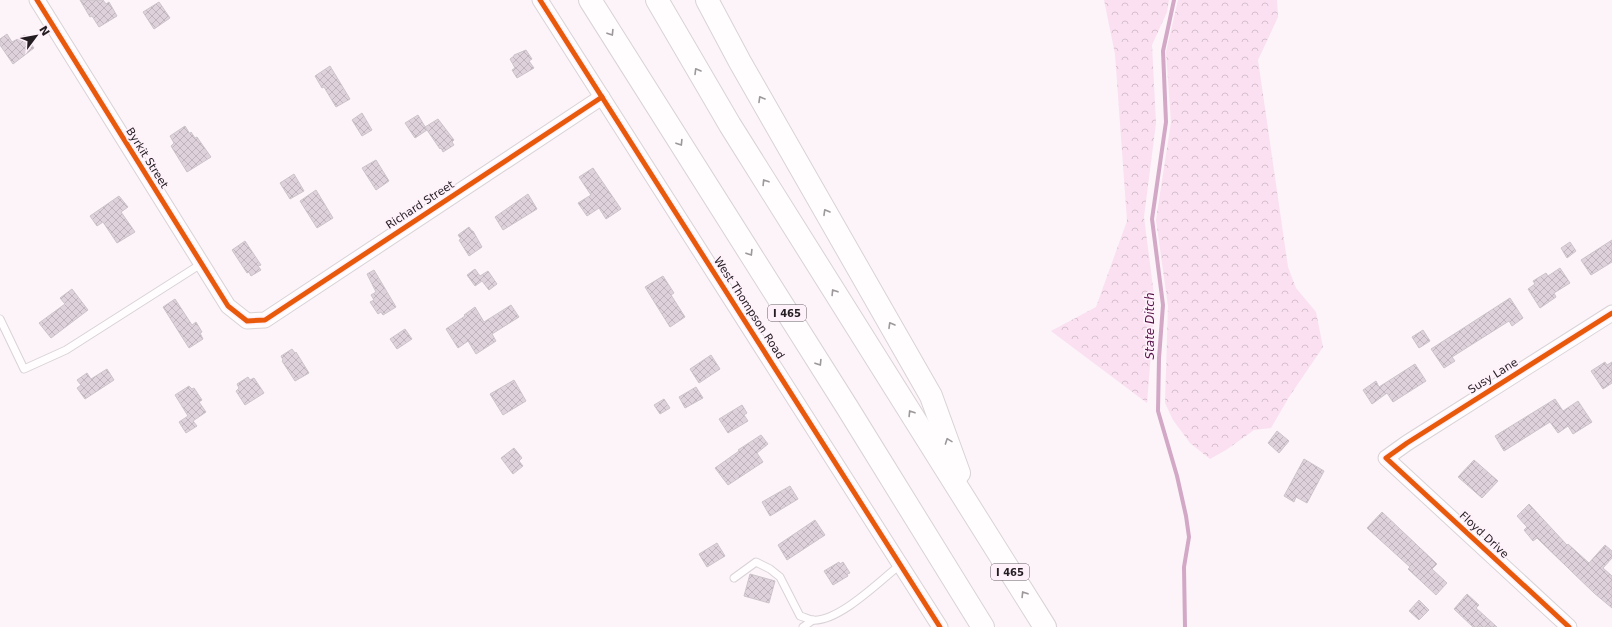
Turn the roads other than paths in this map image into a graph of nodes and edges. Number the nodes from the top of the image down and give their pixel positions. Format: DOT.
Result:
graph roads {
  1 [pos="37,0"];
  2 [pos="540,0"];
  3 [pos="590,0"];
  4 [pos="657,0"];
  5 [pos="707,0"];
  6 [pos="602,97"];
  7 [pos="201,264"];
  8 [pos="1612,313"];
  9 [pos="0,319"];
  10 [pos="247,321"];
  11 [pos="1386,458"];
  12 [pos="976,517"];
  13 [pos="901,564"];
  14 [pos="734,578"];
  15 [pos="813,620"];
  16 [pos="803,627"];
  17 [pos="940,627"];
  18 [pos="983,627"];
  19 [pos="1045,627"];
  20 [pos="1569,627"];
  1 -- 7 [label="street, Byrkit Street"];
  2 -- 6 [label="street, West Thompson Road"];
  3 -- 18 [label="highway, I 465, one-way"];
  12 -- 4 [label="highway, I 465, one-way"];
  12 -- 5 [label="highway, one-way"];
  6 -- 10 [label="street, Richard Street"];
  6 -- 13 [label="street, West Thompson Road"];
  7 -- 9 [label="lane"];
  7 -- 10 [label="street, Byrkit Street"];
  8 -- 11 [label="street, Susy Lane"];
  11 -- 20 [label="street, Floyd Drive"];
  19 -- 12 [label="highway, I 465, one-way"];
  13 -- 15 [label="lane"];
  13 -- 17 [label="street, West Thompson Road"];
  14 -- 15 [label="lane"];
  15 -- 16 [label="lane"];
}
